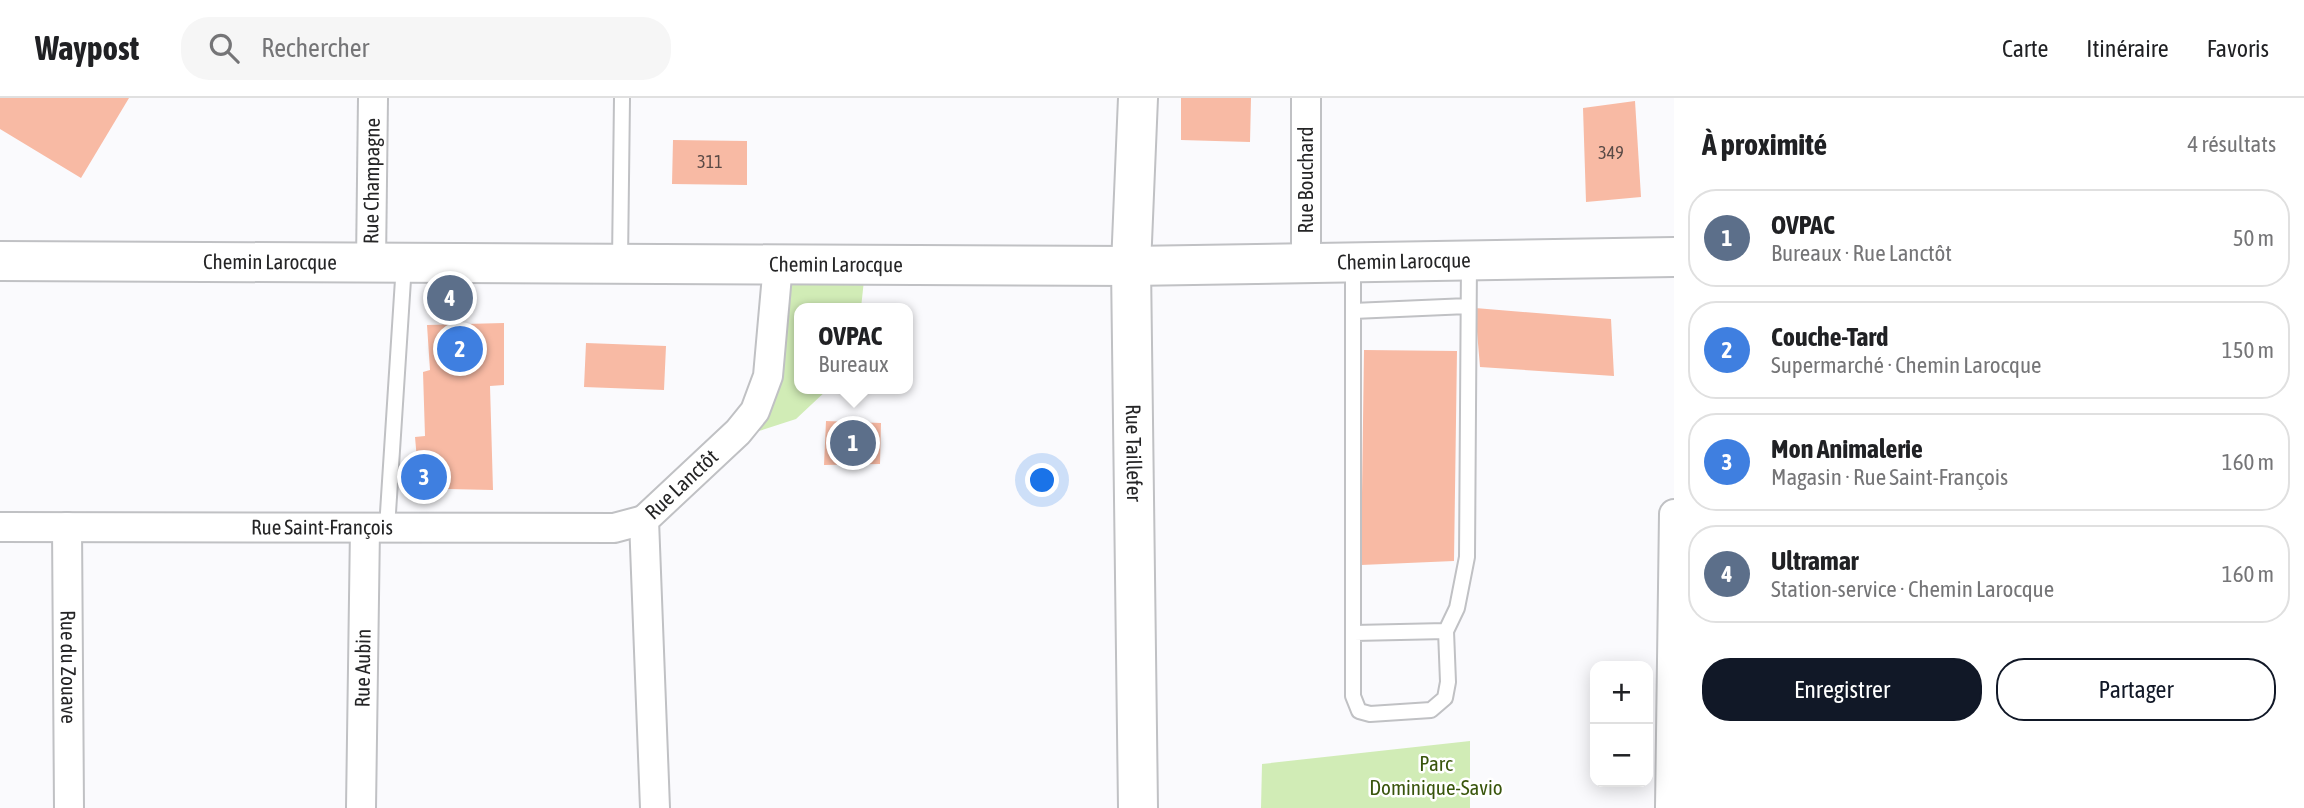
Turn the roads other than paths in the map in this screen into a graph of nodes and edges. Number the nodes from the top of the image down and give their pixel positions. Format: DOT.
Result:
graph roads {
  1 [pos="373,98"];
  2 [pos="622,98"];
  3 [pos="1138,98"];
  4 [pos="1306,98"];
  5 [pos="1674,257"];
  6 [pos="1469,260"];
  7 [pos="0,261"];
  8 [pos="388,262"];
  9 [pos="1353,262"];
  10 [pos="620,263"];
  11 [pos="1306,263"];
  12 [pos="778,264"];
  13 [pos="1131,266"];
  14 [pos="1468,306"];
  15 [pos="1353,311"];
  16 [pos="1674,513"];
  17 [pos="644,520"];
  18 [pos="0,527"];
  19 [pos="68,527"];
  20 [pos="376,528"];
  21 [pos="1446,631"];
  22 [pos="1354,633"];
  23 [pos="69,808"];
  24 [pos="361,808"];
  25 [pos="655,808"];
  26 [pos="1138,808"];
  27 [pos="1670,808"];
  1 -- 8 [label="street, Rue Champagne"];
  2 -- 10 [label="lane"];
  3 -- 13 [label="main road, Rue Taillefer"];
  4 -- 11 [label="street, Rue Bouchard"];
  5 -- 6 [label="main road, Chemin Larocque"];
  6 -- 9 [label="main road, Chemin Larocque"];
  6 -- 14 [label="lane"];
  7 -- 8 [label="main road, Chemin Larocque"];
  8 -- 10 [label="main road, Chemin Larocque"];
  8 -- 20 [label="lane"];
  9 -- 11 [label="main road, Chemin Larocque"];
  9 -- 15 [label="lane"];
  10 -- 12 [label="main road, Chemin Larocque"];
  11 -- 13 [label="main road, Chemin Larocque"];
  12 -- 13 [label="main road, Chemin Larocque"];
  12 -- 17 [label="street, Rue Lanctôt"];
  13 -- 26 [label="main road, Rue Taillefer"];
  14 -- 15 [label="lane"];
  14 -- 21 [label="lane"];
  15 -- 22 [label="lane"];
  16 -- 27 [label="street"];
  17 -- 20 [label="street, Rue Saint-François"];
  17 -- 25 [label="street, Rue Lanctôt"];
  18 -- 19 [label="street, Rue Saint-François"];
  19 -- 20 [label="street, Rue Saint-François"];
  19 -- 23 [label="street, Rue du Zouave"];
  20 -- 24 [label="street, Rue Aubin"];
  21 -- 22 [label="lane"];
  21 -- 22 [label="lane"];
}
